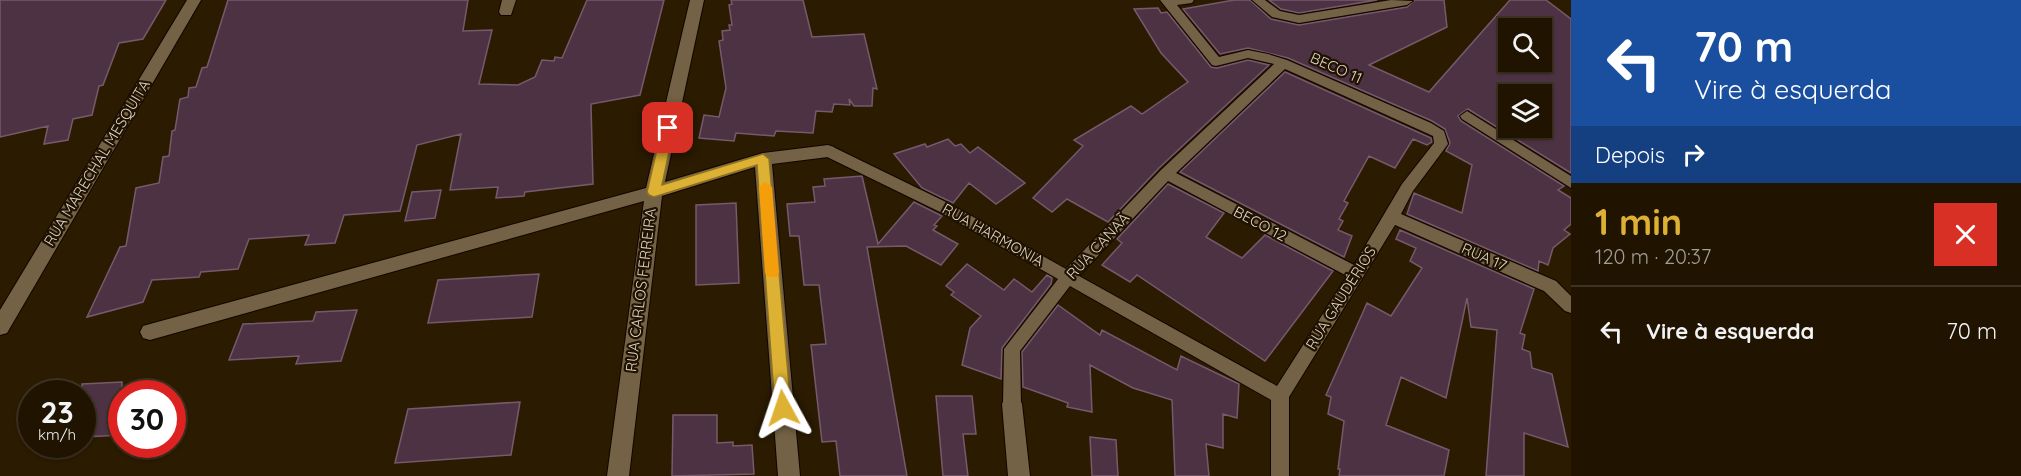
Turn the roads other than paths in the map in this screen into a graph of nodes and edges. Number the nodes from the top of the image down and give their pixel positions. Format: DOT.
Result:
graph roads {
  1 [pos="194,0"];
  2 [pos="697,0"];
  3 [pos="1188,0"];
  4 [pos="1258,0"];
  5 [pos="1167,1"];
  6 [pos="1407,1"];
  7 [pos="1283,63"];
  8 [pos="1467,116"];
  9 [pos="1439,134"];
  10 [pos="828,151"];
  11 [pos="763,159"];
  12 [pos="1166,174"];
  13 [pos="1571,183"];
  14 [pos="654,192"];
  15 [pos="1392,217"];
  16 [pos="1355,273"];
  17 [pos="1068,278"];
  18 [pos="1571,306"];
  19 [pos="0,327"];
  20 [pos="150,332"];
  21 [pos="1280,396"];
  22 [pos="1012,404"];
  23 [pos="618,476"];
  24 [pos="789,476"];
  25 [pos="1019,476"];
  26 [pos="1280,476"];
  1 -- 19 [label="street, RUA MARECHAL MESQUITA"];
  2 -- 14 [label="street, RUA CARLOS FERREIRA"];
  3 -- 5 [label="lane"];
  4 -- 6 [label="lane"];
  5 -- 7 [label="lane, BECO 11"];
  7 -- 9 [label="lane, BECO 11"];
  7 -- 12 [label="lane, RUA CANAÃ"];
  8 -- 13 [label="lane"];
  9 -- 15 [label="lane, RUA GAUDÉRIOS"];
  10 -- 11 [label="street"];
  10 -- 17 [label="lane, RUA HARMONIA"];
  11 -- 14 [label="street"];
  11 -- 24 [label="street"];
  12 -- 16 [label="lane, BECO 12"];
  12 -- 17 [label="lane, RUA CANAÃ"];
  14 -- 20 [label="street"];
  14 -- 23 [label="street, RUA CARLOS FERREIRA"];
  15 -- 16 [label="lane, RUA GAUDÉRIOS"];
  15 -- 18 [label="lane, RUA 17"];
  16 -- 21 [label="lane, RUA GAUDÉRIOS"];
  17 -- 21 [label="lane, RUA HARMONIA"];
  17 -- 22 [label="lane, RUA CANAÃ"];
  21 -- 26 [label="lane"];
  22 -- 25 [label="street, RUA CANAÃ"];
}
